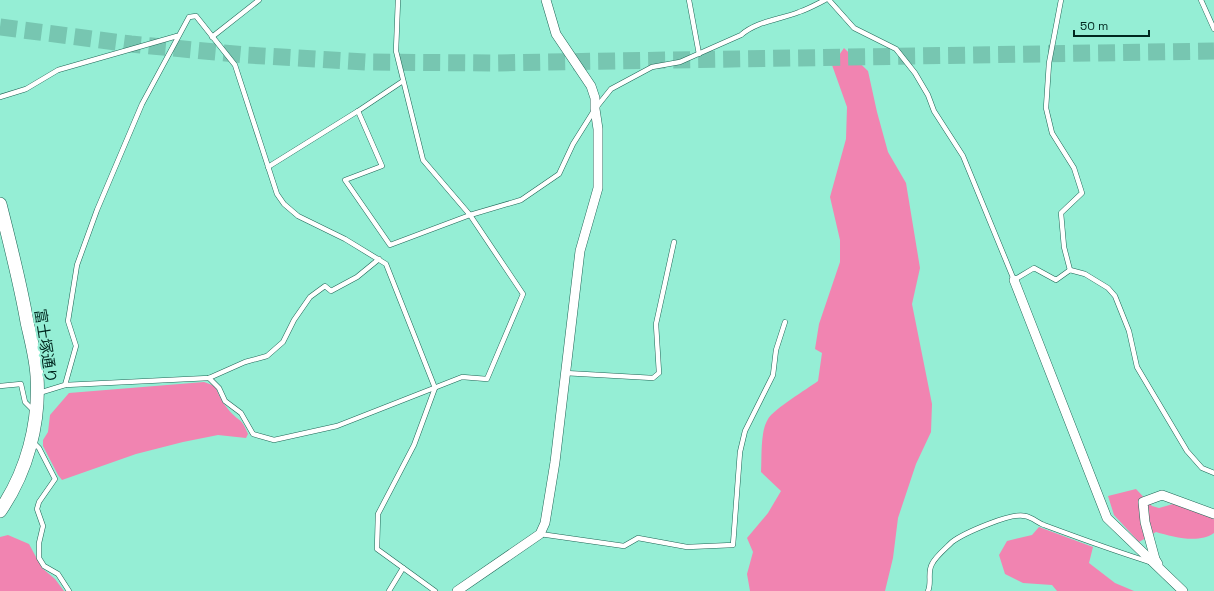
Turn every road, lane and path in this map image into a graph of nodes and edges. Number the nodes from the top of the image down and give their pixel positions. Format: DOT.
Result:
graph roads {
  1 [pos="259,0"];
  2 [pos="398,0"];
  3 [pos="546,0"];
  4 [pos="689,0"];
  5 [pos="825,0"];
  6 [pos="829,0"];
  7 [pos="1061,0"];
  8 [pos="1201,0"];
  9 [pos="1214,29"];
  10 [pos="177,36"];
  11 [pos="212,37"];
  12 [pos="700,54"];
  13 [pos="403,81"];
  14 [pos="0,97"];
  15 [pos="594,109"];
  16 [pos="358,111"];
  17 [pos="268,167"];
  18 [pos="0,204"];
  19 [pos="470,215"];
  20 [pos="674,242"];
  21 [pos="379,259"];
  22 [pos="1070,270"];
  23 [pos="1014,280"];
  24 [pos="785,322"];
  25 [pos="565,373"];
  26 [pos="209,378"];
  27 [pos="65,385"];
  28 [pos="0,386"];
  29 [pos="435,388"];
  30 [pos="37,394"];
  31 [pos="37,413"];
  32 [pos="32,441"];
  33 [pos="1214,473"];
  34 [pos="0,511"];
  35 [pos="1214,514"];
  36 [pos="540,534"];
  37 [pos="1158,564"];
  38 [pos="403,568"];
  39 [pos="69,591"];
  40 [pos="389,591"];
  41 [pos="435,591"];
  42 [pos="458,591"];
  43 [pos="928,591"];
  44 [pos="1183,591"];
  1 -- 11 [label="lane"];
  2 -- 13 [label="lane"];
  3 -- 15 [label="street"];
  4 -- 12 [label="lane"];
  5 -- 12 [label="lane"];
  6 -- 23 [label="lane"];
  7 -- 22 [label="lane"];
  8 -- 9 [label="lane"];
  10 -- 11 [label="lane"];
  10 -- 14 [label="lane"];
  10 -- 27 [label="lane"];
  11 -- 17 [label="lane"];
  12 -- 15 [label="lane"];
  13 -- 16 [label="lane"];
  13 -- 19 [label="lane"];
  15 -- 19 [label="lane"];
  15 -- 25 [label="street"];
  16 -- 17 [label="lane"];
  16 -- 19 [label="lane"];
  17 -- 21 [label="lane"];
  18 -- 30 [label="street, 富士塚通り"];
  19 -- 29 [label="lane"];
  20 -- 25 [label="lane"];
  21 -- 26 [label="lane"];
  21 -- 29 [label="lane"];
  22 -- 23 [label="lane"];
  22 -- 33 [label="lane"];
  23 -- 37 [label="street"];
  24 -- 36 [label="lane"];
  25 -- 36 [label="street"];
  26 -- 27 [label="lane"];
  26 -- 29 [label="lane"];
  27 -- 30 [label="lane"];
  28 -- 31 [label="lane"];
  29 -- 38 [label="lane"];
  30 -- 31 [label="street, 富士塚通り"];
  31 -- 32 [label="street, 富士塚通り"];
  32 -- 34 [label="street, 富士塚通り"];
  32 -- 39 [label="lane"];
  35 -- 37 [label="street"];
  36 -- 42 [label="street"];
  37 -- 43 [label="lane"];
  37 -- 44 [label="street"];
  38 -- 40 [label="lane"];
  38 -- 41 [label="lane"];
}
